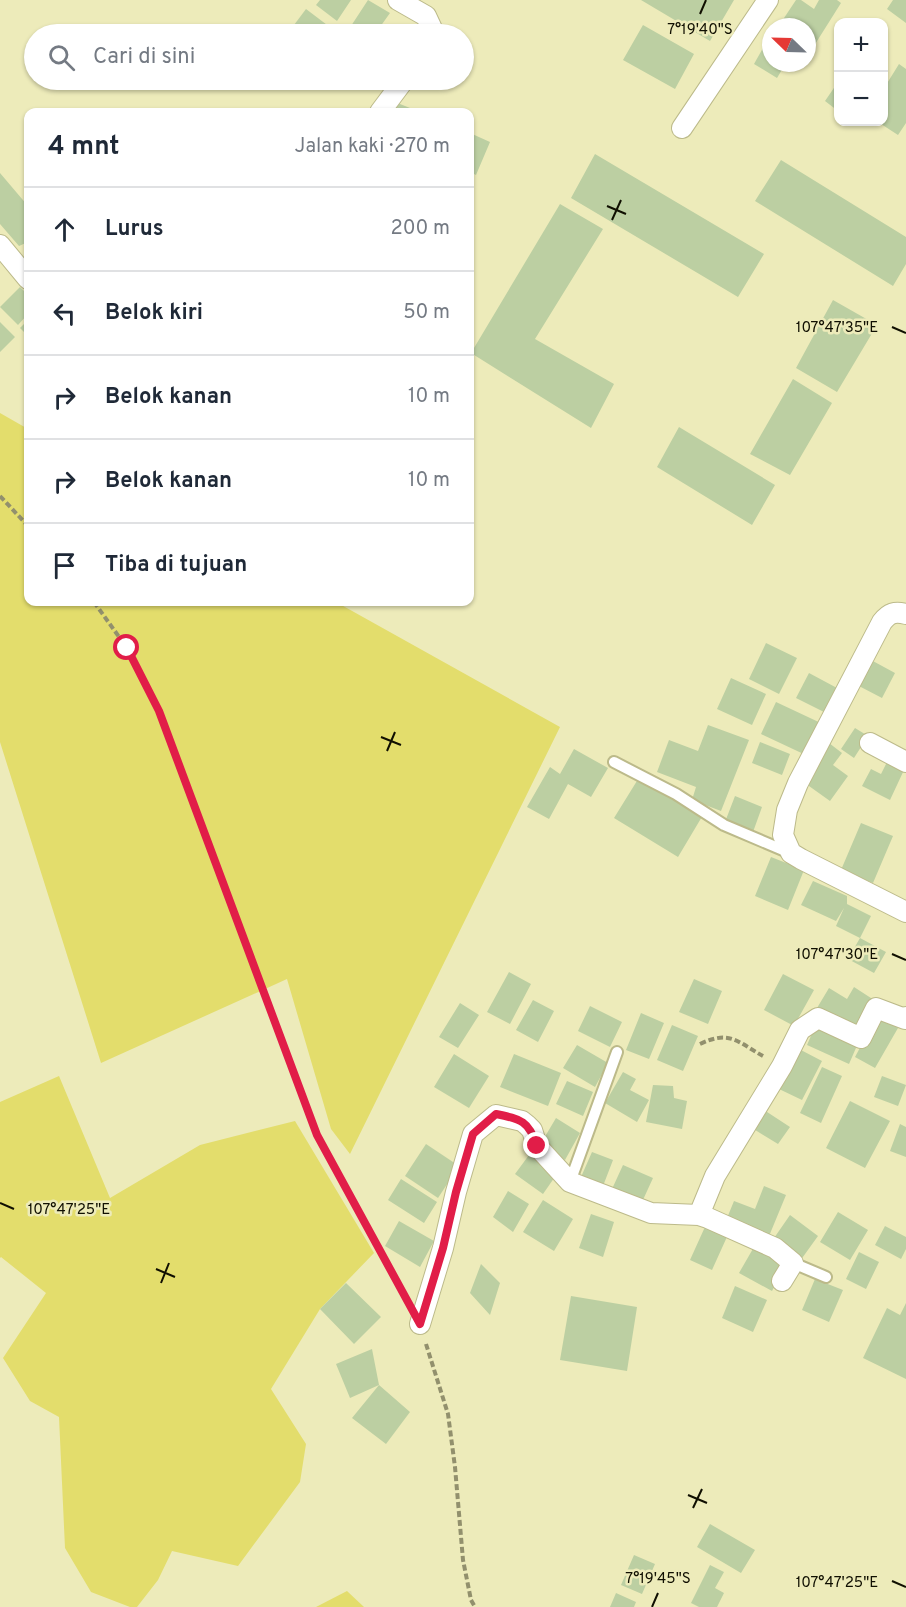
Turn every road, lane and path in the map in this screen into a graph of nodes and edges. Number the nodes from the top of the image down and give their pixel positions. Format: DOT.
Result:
graph roads {
  1 [pos="398,0"];
  2 [pos="768,0"];
  3 [pos="430,24"];
  4 [pos="396,90"];
  5 [pos="383,108"];
  6 [pos="682,128"];
  7 [pos="0,245"];
  8 [pos="24,274"];
  9 [pos="0,496"];
  10 [pos="24,522"];
  11 [pos="97,606"];
  12 [pos="906,615"];
  13 [pos="870,743"];
  14 [pos="614,762"];
  15 [pos="906,762"];
  16 [pos="791,853"];
  17 [pos="906,912"];
  18 [pos="906,1017"];
  19 [pos="700,1044"];
  20 [pos="617,1052"];
  21 [pos="782,1066"];
  22 [pos="570,1182"];
  23 [pos="699,1215"];
  24 [pos="793,1263"];
  25 [pos="826,1277"];
  26 [pos="782,1281"];
  27 [pos="420,1324"];
  28 [pos="475,1607"];
  1 -- 3 [label="street"];
  2 -- 6 [label="street"];
  4 -- 5 [label="street"];
  7 -- 8 [label="street"];
  9 -- 10 [label="path"];
  11 -- 27 [label="path"];
  12 -- 16 [label="street"];
  13 -- 15 [label="street"];
  14 -- 16 [label="lane"];
  16 -- 17 [label="street"];
  18 -- 21 [label="street"];
  19 -- 21 [label="path"];
  20 -- 22 [label="lane"];
  21 -- 23 [label="street"];
  22 -- 23 [label="street"];
  22 -- 27 [label="street"];
  23 -- 24 [label="street"];
  24 -- 25 [label="lane"];
  24 -- 26 [label="street"];
  27 -- 28 [label="path"];
}
